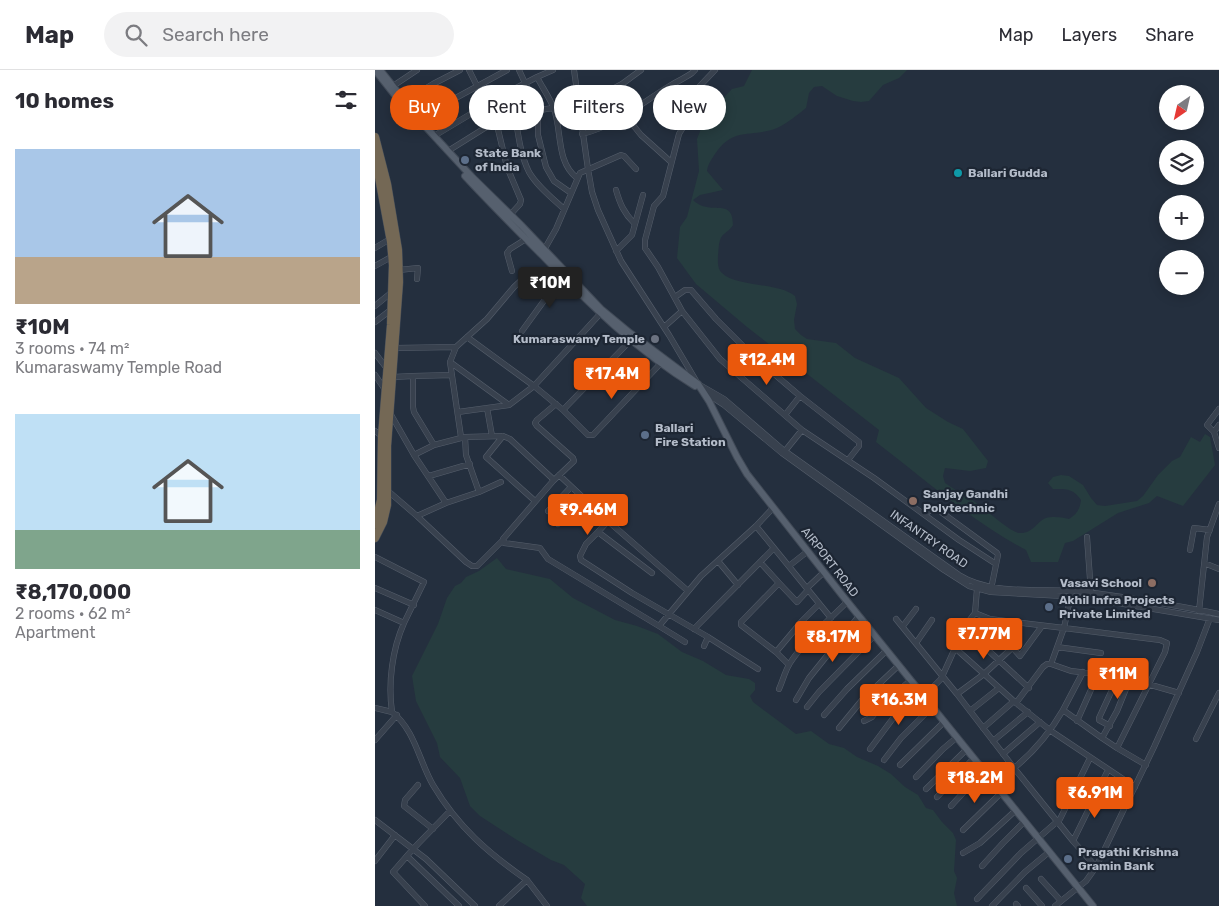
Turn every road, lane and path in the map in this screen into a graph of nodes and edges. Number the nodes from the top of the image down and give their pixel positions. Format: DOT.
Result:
graph roads {
  1 [pos="375,70"];
  2 [pos="380,70"];
  3 [pos="417,70"];
  4 [pos="460,70"];
  5 [pos="469,70"];
  6 [pos="507,70"];
  7 [pos="519,70"];
  8 [pos="553,70"];
  9 [pos="573,70"];
  10 [pos="640,70"];
  11 [pos="695,70"];
  12 [pos="715,70"];
  13 [pos="537,77"];
  14 [pos="525,83"];
  15 [pos="622,84"];
  16 [pos="392,85"];
  17 [pos="394,85"];
  18 [pos="431,85"];
  19 [pos="476,85"];
  20 [pos="479,85"];
  21 [pos="575,85"];
  22 [pos="643,103"];
  23 [pos="554,108"];
  24 [pos="544,110"];
  25 [pos="429,130"];
  26 [pos="482,130"];
  27 [pos="499,130"];
  28 [pos="518,130"];
  29 [pos="539,130"];
  30 [pos="558,130"];
  31 [pos="581,130"];
  32 [pos="594,130"];
  33 [pos="637,130"];
  34 [pos="582,134"];
  35 [pos="434,136"];
  36 [pos="375,137"];
  37 [pos="448,151"];
  38 [pos="375,156"];
  39 [pos="671,162"];
  40 [pos="588,169"];
  41 [pos="636,169"];
  42 [pos="577,178"];
  43 [pos="616,190"];
  44 [pos="571,193"];
  45 [pos="643,195"];
  46 [pos="564,209"];
  47 [pos="510,215"];
  48 [pos="634,223"];
  49 [pos="390,239"];
  50 [pos="526,239"];
  51 [pos="375,248"];
  52 [pos="545,250"];
  53 [pos="616,251"];
  54 [pos="393,256"];
  55 [pos="375,266"];
  56 [pos="399,270"];
  57 [pos="512,271"];
  58 [pos="529,273"];
  59 [pos="562,276"];
  60 [pos="417,278"];
  61 [pos="393,292"];
  62 [pos="675,297"];
  63 [pos="375,306"];
  64 [pos="392,309"];
  65 [pos="682,311"];
  66 [pos="600,314"];
  67 [pos="375,322"];
  68 [pos="663,326"];
  69 [pos="522,330"];
  70 [pos="467,336"];
  71 [pos="631,340"];
  72 [pos="456,347"];
  73 [pos="395,348"];
  74 [pos="375,354"];
  75 [pos="450,362"];
  76 [pos="661,363"];
  77 [pos="390,374"];
  78 [pos="375,375"];
  79 [pos="452,375"];
  80 [pos="413,376"];
  81 [pos="534,386"];
  82 [pos="701,388"];
  83 [pos="386,392"];
  84 [pos="800,396"];
  85 [pos="556,404"];
  86 [pos="509,405"];
  87 [pos="487,408"];
  88 [pos="1219,409"];
  89 [pos="563,410"];
  90 [pos="458,412"];
  91 [pos="387,413"];
  92 [pos="785,415"];
  93 [pos="1219,425"];
  94 [pos="802,430"];
  95 [pos="1214,432"];
  96 [pos="379,434"];
  97 [pos="492,436"];
  98 [pos="503,436"];
  99 [pos="463,437"];
  100 [pos="434,445"];
  101 [pos="1219,448"];
  102 [pos="785,451"];
  103 [pos="414,455"];
  104 [pos="378,459"];
  105 [pos="848,460"];
  106 [pos="469,464"];
  107 [pos="429,476"];
  108 [pos="559,476"];
  109 [pos="554,480"];
  110 [pos="501,482"];
  111 [pos="571,487"];
  112 [pos="388,491"];
  113 [pos="479,492"];
  114 [pos="583,498"];
  115 [pos="535,501"];
  116 [pos="446,503"];
  117 [pos="1219,504"];
  118 [pos="378,506"];
  119 [pos="773,508"];
  120 [pos="548,511"];
  121 [pos="925,514"];
  122 [pos="417,516"];
  123 [pos="608,521"];
  124 [pos="375,524"];
  125 [pos="558,524"];
  126 [pos="756,526"];
  127 [pos="1210,530"];
  128 [pos="598,532"];
  129 [pos="1087,537"];
  130 [pos="375,538"];
  131 [pos="503,541"];
  132 [pos="774,548"];
  133 [pos="1190,550"];
  134 [pos="808,551"];
  135 [pos="375,556"];
  136 [pos="718,561"];
  137 [pos="760,562"];
  138 [pos="1204,563"];
  139 [pos="997,564"];
  140 [pos="789,566"];
  141 [pos="1219,568"];
  142 [pos="652,572"];
  143 [pos="824,572"];
  144 [pos="738,584"];
  145 [pos="779,584"];
  146 [pos="375,588"];
  147 [pos="807,589"];
  148 [pos="977,589"];
  149 [pos="991,590"];
  150 [pos="688,591"];
  151 [pos="1091,593"];
  152 [pos="1071,594"];
  153 [pos="847,602"];
  154 [pos="414,604"];
  155 [pos="819,604"];
  156 [pos="915,609"];
  157 [pos="375,610"];
  158 [pos="1199,610"];
  159 [pos="1210,612"];
  160 [pos="975,613"];
  161 [pos="669,614"];
  162 [pos="1219,614"];
  163 [pos="859,616"];
  164 [pos="831,618"];
  165 [pos="896,619"];
  166 [pos="990,619"];
  167 [pos="1210,619"];
  168 [pos="932,620"];
  169 [pos="1219,620"];
  170 [pos="404,623"];
  171 [pos="659,626"];
  172 [pos="903,626"];
  173 [pos="1042,626"];
  174 [pos="964,628"];
  175 [pos="1064,628"];
  176 [pos="694,629"];
  177 [pos="875,636"];
  178 [pos="708,637"];
  179 [pos="685,642"];
  180 [pos="916,643"];
  181 [pos="704,646"];
  182 [pos="1057,647"];
  183 [pos="955,648"];
  184 [pos="1012,648"];
  185 [pos="887,650"];
  186 [pos="776,652"];
  187 [pos="1101,653"];
  188 [pos="999,662"];
  189 [pos="1051,664"];
  190 [pos="789,665"];
  191 [pos="899,665"];
  192 [pos="758,669"];
  193 [pos="1083,672"];
  194 [pos="984,674"];
  195 [pos="1099,674"];
  196 [pos="942,677"];
  197 [pos="1117,677"];
  198 [pos="1130,679"];
  199 [pos="911,680"];
  200 [pos="1149,684"];
  201 [pos="999,688"];
  202 [pos="1029,688"];
  203 [pos="779,689"];
  204 [pos="1219,692"];
  205 [pos="1179,693"];
  206 [pos="922,694"];
  207 [pos="957,694"];
  208 [pos="796,700"];
  209 [pos="1015,702"];
  210 [pos="807,707"];
  211 [pos="932,707"];
  212 [pos="375,708"];
  213 [pos="1212,708"];
  214 [pos="1063,710"];
  215 [pos="970,711"];
  216 [pos="1028,712"];
  217 [pos="1219,712"];
  218 [pos="395,714"];
  219 [pos="824,715"];
  220 [pos="1077,720"];
  221 [pos="864,721"];
  222 [pos="944,722"];
  223 [pos="1040,722"];
  224 [pos="1110,726"];
  225 [pos="839,728"];
  226 [pos="983,728"];
  227 [pos="1051,731"];
  228 [pos="957,738"];
  229 [pos="1102,738"];
  230 [pos="1196,739"];
  231 [pos="375,740"];
  232 [pos="993,741"];
  233 [pos="1117,748"];
  234 [pos="869,749"];
  235 [pos="966,750"];
  236 [pos="1003,754"];
  237 [pos="1090,758"];
  238 [pos="973,759"];
  239 [pos="884,760"];
  240 [pos="899,765"];
  241 [pos="1146,765"];
  242 [pos="1014,768"];
  243 [pos="1108,770"];
  244 [pos="983,771"];
  245 [pos="916,777"];
  246 [pos="418,784"];
  247 [pos="994,784"];
  248 [pos="1135,787"];
  249 [pos="926,789"];
  250 [pos="1001,793"];
  251 [pos="937,797"];
  252 [pos="951,806"];
  253 [pos="450,811"];
  254 [pos="1015,811"];
  255 [pos="375,820"];
  256 [pos="1024,822"];
  257 [pos="1057,822"];
  258 [pos="433,829"];
  259 [pos="963,830"];
  260 [pos="395,835"];
  261 [pos="1037,838"];
  262 [pos="1073,841"];
  263 [pos="413,849"];
  264 [pos="1049,852"];
  265 [pos="963,853"];
  266 [pos="407,856"];
  267 [pos="375,861"];
  268 [pos="982,866"];
  269 [pos="1096,867"];
  270 [pos="1041,879"];
  271 [pos="527,880"];
  272 [pos="1026,888"];
  273 [pos="1079,888"];
  274 [pos="977,899"];
  275 [pos="1061,901"];
  276 [pos="425,906"];
  277 [pos="459,906"];
  278 [pos="475,906"];
  279 [pos="499,906"];
  280 [pos="547,906"];
  281 [pos="992,906"];
  282 [pos="1042,906"];
  283 [pos="1055,906"];
  284 [pos="1093,906"];
  1 -- 50 [label="main road"];
  2 -- 16 [label="main road"];
  3 -- 17 [label="street"];
  4 -- 18 [label="street"];
  5 -- 19 [label="street"];
  6 -- 20 [label="street"];
  7 -- 14 [label="street"];
  8 -- 13 [label="street"];
  9 -- 21 [label="street"];
  10 -- 15 [label="street"];
  11 -- 22 [label="street"];
  12 -- 39 [label="street"];
  13 -- 14 [label="street"];
  13 -- 23 [label="street"];
  14 -- 35 [label="street"];
  23 -- 24 [label="street"];
  25 -- 35 [label="main road"];
  26 -- 37 [label="street"];
  27 -- 47 [label="street"];
  28 -- 46 [label="street"];
  29 -- 44 [label="street"];
  30 -- 42 [label="street"];
  31 -- 34 [label="street"];
  32 -- 34 [label="street"];
  33 -- 39 [label="street"];
  34 -- 40 [label="street"];
  35 -- 37 [label="main road"];
  36 -- 56 [label="highway"];
  37 -- 47 [label="main road"];
  38 -- 49 [label="highway"];
  39 -- 62 [label="street"];
  40 -- 41 [label="street"];
  40 -- 42 [label="street"];
  40 -- 53 [label="street"];
  42 -- 44 [label="street"];
  43 -- 48 [label="street"];
  44 -- 46 [label="street"];
  45 -- 48 [label="street"];
  46 -- 52 [label="street"];
  47 -- 52 [label="main road"];
  48 -- 53 [label="street"];
  49 -- 51 [label="street"];
  49 -- 54 [label="highway"];
  50 -- 57 [label="street"];
  50 -- 59 [label="main road"];
  52 -- 82 [label="main road"];
  53 -- 68 [label="street"];
  54 -- 55 [label="street"];
  54 -- 61 [label="highway"];
  56 -- 60 [label="street"];
  56 -- 73 [label="highway"];
  58 -- 70 [label="street"];
  59 -- 66 [label="main road"];
  59 -- 69 [label="street"];
  61 -- 63 [label="street"];
  61 -- 64 [label="highway"];
  62 -- 65 [label="street"];
  62 -- 84 [label="street"];
  64 -- 67 [label="street"];
  64 -- 77 [label="highway"];
  65 -- 68 [label="street"];
  65 -- 92 [label="street"];
  66 -- 71 [label="main road"];
  66 -- 81 [label="street"];
  68 -- 82 [label="street"];
  70 -- 72 [label="street"];
  70 -- 81 [label="street"];
  71 -- 76 [label="main road"];
  71 -- 89 [label="street"];
  72 -- 73 [label="street"];
  72 -- 75 [label="street"];
  73 -- 77 [label="highway"];
  74 -- 77 [label="street"];
  75 -- 79 [label="street"];
  75 -- 86 [label="street"];
  76 -- 82 [label="main road"];
  76 -- 89 [label="street"];
  77 -- 80 [label="street"];
  77 -- 83 [label="highway"];
  77 -- 91 [label="highway"];
  78 -- 83 [label="street"];
  79 -- 80 [label="street"];
  79 -- 90 [label="street"];
  80 -- 100 [label="street"];
  81 -- 85 [label="street"];
  81 -- 86 [label="street"];
  82 -- 102 [label="street, INFANTRY ROAD"];
  82 -- 119 [label="main road, AIRPORT ROAD"];
  82 -- 148 [label="street, INFANTRY ROAD"];
  83 -- 91 [label="highway"];
  84 -- 92 [label="street"];
  84 -- 105 [label="street"];
  85 -- 89 [label="street"];
  85 -- 108 [label="street"];
  86 -- 87 [label="street"];
  87 -- 90 [label="street"];
  87 -- 97 [label="street"];
  88 -- 95 [label="street"];
  90 -- 99 [label="street"];
  91 -- 96 [label="highway"];
  91 -- 103 [label="street"];
  91 -- 112 [label="highway"];
  92 -- 94 [label="street"];
  93 -- 95 [label="street"];
  94 -- 102 [label="street"];
  94 -- 105 [label="street"];
  95 -- 101 [label="street"];
  96 -- 104 [label="highway"];
  97 -- 98 [label="street"];
  97 -- 99 [label="street"];
  98 -- 109 [label="street"];
  98 -- 115 [label="street"];
  99 -- 100 [label="street"];
  99 -- 106 [label="street"];
  100 -- 103 [label="street"];
  102 -- 149 [label="street, INFANTRY ROAD"];
  103 -- 107 [label="street"];
  104 -- 118 [label="highway"];
  105 -- 121 [label="street"];
  106 -- 107 [label="street"];
  106 -- 113 [label="street"];
  107 -- 116 [label="street"];
  108 -- 109 [label="street"];
  108 -- 111 [label="street"];
  109 -- 115 [label="street"];
  110 -- 113 [label="street"];
  111 -- 114 [label="street"];
  111 -- 120 [label="street"];
  112 -- 122 [label="street"];
  112 -- 130 [label="highway"];
  113 -- 116 [label="street"];
  114 -- 123 [label="street"];
  114 -- 125 [label="street"];
  115 -- 131 [label="street"];
  116 -- 122 [label="street"];
  117 -- 127 [label="street"];
  118 -- 124 [label="highway"];
  119 -- 126 [label="street"];
  119 -- 134 [label="main road, AIRPORT ROAD"];
  121 -- 139 [label="street"];
  121 -- 139 [label="street"];
  122 -- 131 [label="street"];
  123 -- 128 [label="street"];
  123 -- 150 [label="street"];
  126 -- 132 [label="street"];
  126 -- 136 [label="street"];
  127 -- 133 [label="street"];
  127 -- 138 [label="street"];
  128 -- 142 [label="street"];
  128 -- 161 [label="street"];
  129 -- 151 [label="street"];
  131 -- 171 [label="street"];
  132 -- 137 [label="street"];
  132 -- 140 [label="street"];
  134 -- 140 [label="street"];
  134 -- 143 [label="main road, AIRPORT ROAD"];
  135 -- 154 [label="street"];
  136 -- 144 [label="street"];
  136 -- 150 [label="street"];
  137 -- 144 [label="street"];
  137 -- 145 [label="street"];
  138 -- 141 [label="street"];
  138 -- 158 [label="street"];
  139 -- 149 [label="street"];
  140 -- 147 [label="street"];
  143 -- 147 [label="street"];
  143 -- 153 [label="main road, AIRPORT ROAD"];
  144 -- 176 [label="street"];
  145 -- 147 [label="street"];
  145 -- 186 [label="street"];
  146 -- 154 [label="street"];
  147 -- 155 [label="street"];
  148 -- 149 [label="street, INFANTRY ROAD"];
  148 -- 160 [label="street"];
  149 -- 152 [label="street, INFANTRY ROAD"];
  150 -- 161 [label="street"];
  151 -- 152 [label="street, INFANTRY ROAD"];
  151 -- 158 [label="street, INFANTRY ROAD"];
  152 -- 167 [label="street, INFANTRY ROAD"];
  152 -- 175 [label="street"];
  153 -- 163 [label="main road, AIRPORT ROAD"];
  153 -- 164 [label="street"];
  154 -- 170 [label="street"];
  155 -- 164 [label="street"];
  155 -- 186 [label="street"];
  156 -- 172 [label="street"];
  157 -- 170 [label="street"];
  158 -- 159 [label="street, INFANTRY ROAD"];
  159 -- 162 [label="street, INFANTRY ROAD"];
  159 -- 167 [label="street"];
  160 -- 166 [label="street"];
  160 -- 174 [label="street"];
  161 -- 171 [label="street"];
  161 -- 176 [label="street"];
  163 -- 177 [label="main road, AIRPORT ROAD"];
  163 -- 208 [label="street"];
  164 -- 190 [label="street"];
  165 -- 172 [label="street"];
  166 -- 173 [label="street"];
  166 -- 184 [label="street"];
  167 -- 169 [label="street, INFANTRY ROAD"];
  167 -- 205 [label="street"];
  168 -- 180 [label="street"];
  170 -- 218 [label="street"];
  171 -- 179 [label="street"];
  172 -- 180 [label="street"];
  173 -- 175 [label="street"];
  173 -- 184 [label="street"];
  174 -- 183 [label="street"];
  174 -- 188 [label="street"];
  175 -- 182 [label="street"];
  175 -- 200 [label="street"];
  176 -- 178 [label="street"];
  177 -- 185 [label="main road, AIRPORT ROAD"];
  177 -- 210 [label="street"];
  178 -- 181 [label="street"];
  178 -- 192 [label="street"];
  180 -- 196 [label="street"];
  182 -- 187 [label="street"];
  182 -- 189 [label="street"];
  183 -- 194 [label="street"];
  183 -- 196 [label="street"];
  184 -- 188 [label="street"];
  185 -- 191 [label="main road, AIRPORT ROAD"];
  185 -- 219 [label="street"];
  186 -- 190 [label="street"];
  188 -- 194 [label="street"];
  188 -- 202 [label="street"];
  189 -- 193 [label="street"];
  189 -- 202 [label="street"];
  190 -- 203 [label="street"];
  191 -- 199 [label="main road, AIRPORT ROAD"];
  191 -- 225 [label="street"];
  193 -- 195 [label="street"];
  193 -- 214 [label="street"];
  194 -- 201 [label="street"];
  194 -- 207 [label="street"];
  195 -- 197 [label="street"];
  195 -- 220 [label="street"];
  196 -- 206 [label="street"];
  196 -- 207 [label="street"];
  197 -- 198 [label="street"];
  197 -- 224 [label="street"];
  198 -- 200 [label="street"];
  198 -- 224 [label="street"];
  199 -- 206 [label="main road, AIRPORT ROAD"];
  199 -- 221 [label="street"];
  200 -- 205 [label="street"];
  200 -- 233 [label="street"];
  201 -- 209 [label="street"];
  201 -- 215 [label="street"];
  202 -- 209 [label="street"];
  204 -- 213 [label="street"];
  205 -- 241 [label="street"];
  206 -- 211 [label="main road, AIRPORT ROAD"];
  206 -- 234 [label="street"];
  207 -- 215 [label="street"];
  209 -- 216 [label="street"];
  209 -- 226 [label="street"];
  211 -- 222 [label="main road, AIRPORT ROAD"];
  211 -- 239 [label="street"];
  212 -- 218 [label="street"];
  213 -- 217 [label="street"];
  213 -- 230 [label="street"];
  214 -- 220 [label="street"];
  214 -- 227 [label="street"];
  215 -- 226 [label="street"];
  216 -- 223 [label="street"];
  216 -- 232 [label="street"];
  218 -- 231 [label="street"];
  218 -- 253 [label="street"];
  220 -- 229 [label="street"];
  222 -- 228 [label="main road, AIRPORT ROAD"];
  222 -- 240 [label="street"];
  223 -- 227 [label="street"];
  223 -- 236 [label="street"];
  224 -- 229 [label="street"];
  226 -- 232 [label="street"];
  227 -- 237 [label="street"];
  227 -- 242 [label="street"];
  228 -- 235 [label="main road, AIRPORT ROAD"];
  228 -- 245 [label="street"];
  229 -- 233 [label="street"];
  232 -- 236 [label="street"];
  233 -- 241 [label="street"];
  235 -- 238 [label="main road, AIRPORT ROAD"];
  235 -- 249 [label="street"];
  236 -- 242 [label="street"];
  237 -- 243 [label="street"];
  237 -- 257 [label="street"];
  238 -- 244 [label="main road, AIRPORT ROAD"];
  238 -- 251 [label="street"];
  241 -- 248 [label="street"];
  242 -- 247 [label="street"];
  242 -- 257 [label="street"];
  243 -- 248 [label="street"];
  243 -- 262 [label="street"];
  244 -- 247 [label="main road, AIRPORT ROAD"];
  244 -- 252 [label="street"];
  246 -- 258 [label="street"];
  247 -- 250 [label="main road, AIRPORT ROAD"];
  248 -- 269 [label="street"];
  250 -- 254 [label="main road, AIRPORT ROAD"];
  250 -- 259 [label="street"];
  253 -- 258 [label="street"];
  253 -- 271 [label="street"];
  254 -- 256 [label="main road, AIRPORT ROAD"];
  254 -- 265 [label="street"];
  255 -- 260 [label="street"];
  256 -- 261 [label="main road, AIRPORT ROAD"];
  256 -- 268 [label="street"];
  257 -- 261 [label="street"];
  257 -- 262 [label="street"];
  258 -- 263 [label="street"];
  260 -- 263 [label="street"];
  260 -- 267 [label="street"];
  261 -- 264 [label="main road, AIRPORT ROAD"];
  261 -- 274 [label="street"];
  262 -- 269 [label="street"];
  263 -- 266 [label="street"];
  263 -- 278 [label="street"];
  264 -- 273 [label="main road, AIRPORT ROAD"];
  264 -- 281 [label="street"];
  266 -- 276 [label="street"];
  266 -- 277 [label="street"];
  269 -- 273 [label="street"];
  270 -- 275 [label="street"];
  271 -- 279 [label="street"];
  271 -- 280 [label="street"];
  272 -- 282 [label="street"];
  273 -- 275 [label="street"];
  273 -- 284 [label="main road, AIRPORT ROAD"];
  275 -- 283 [label="street"];
}
